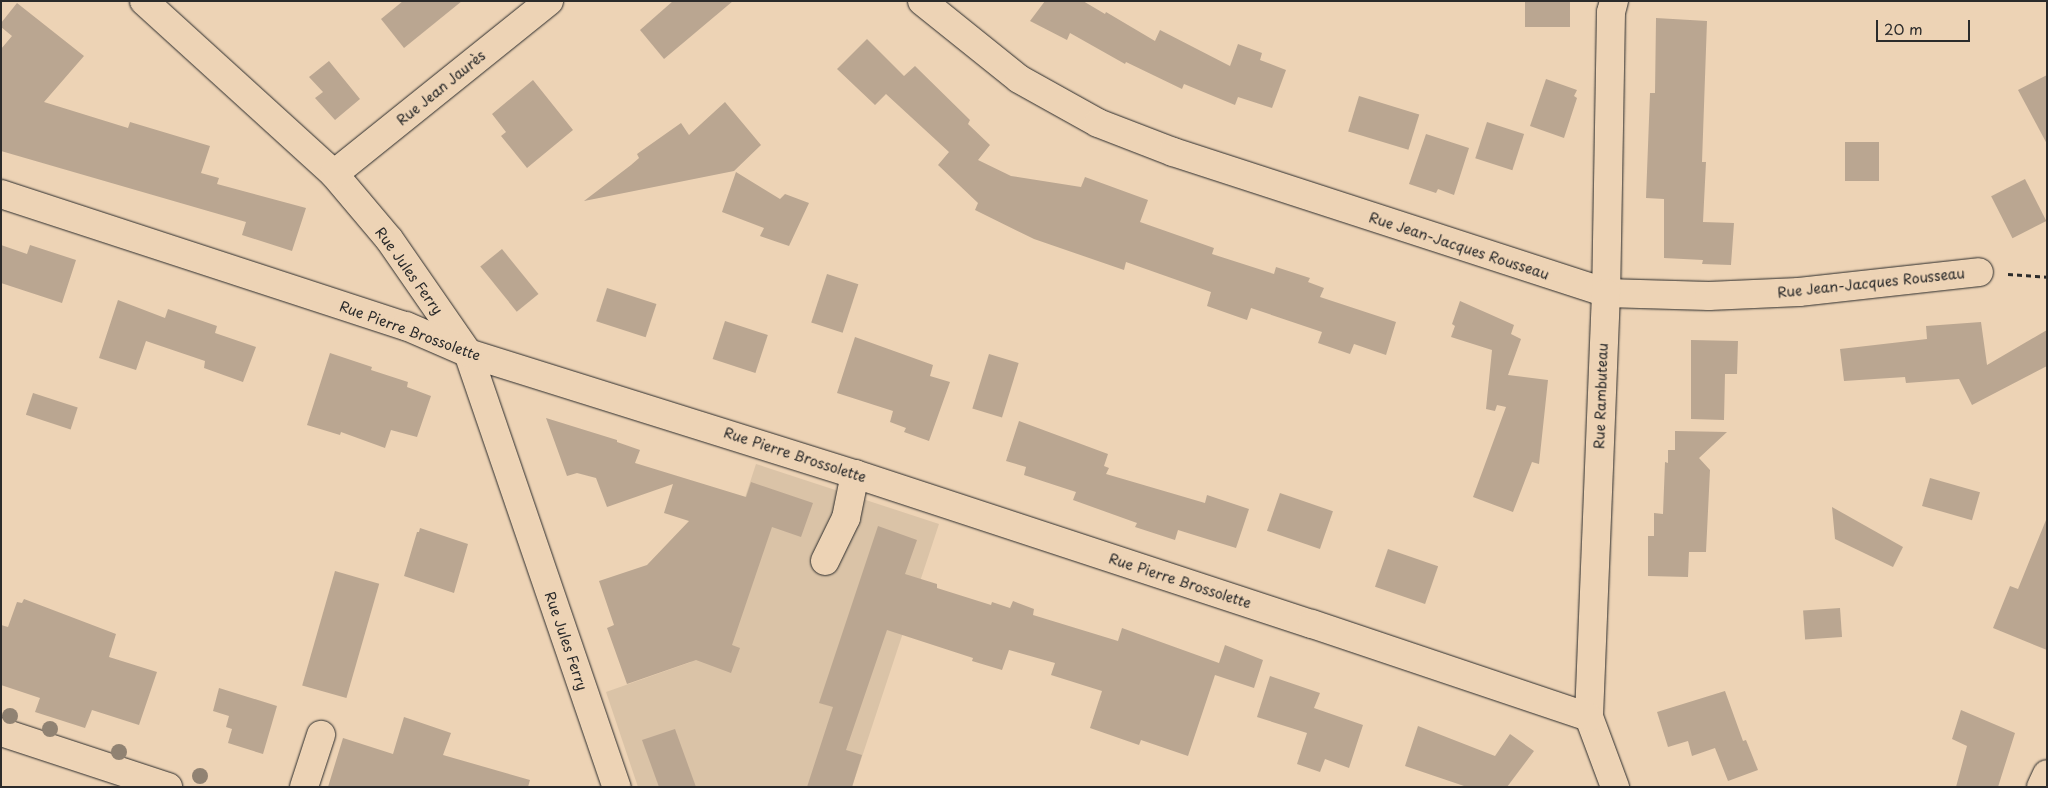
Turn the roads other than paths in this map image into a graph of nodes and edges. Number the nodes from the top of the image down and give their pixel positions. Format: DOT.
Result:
graph roads {
  1 [pos="144,1"];
  2 [pos="549,1"];
  3 [pos="922,1"];
  4 [pos="1614,1"];
  5 [pos="334,174"];
  6 [pos="1,194"];
  7 [pos="1980,272"];
  8 [pos="1606,294"];
  9 [pos="468,353"];
  10 [pos="855,474"];
  11 [pos="825,561"];
  12 [pos="1588,718"];
  13 [pos="1,732"];
  14 [pos="321,735"];
  15 [pos="2047,774"];
  16 [pos="167,787"];
  17 [pos="304,787"];
  18 [pos="617,787"];
  19 [pos="1615,787"];
  20 [pos="2041,787"];
  1 -- 5 [label="street, Rue Jules Ferry"];
  2 -- 5 [label="street, Rue Jean Jaurès"];
  3 -- 8 [label="street, Rue Jean-Jacques Rousseau"];
  4 -- 8 [label="street, Rue Rambuteau"];
  5 -- 9 [label="street, Rue Jules Ferry"];
  6 -- 9 [label="street, Rue Pierre Brossolette"];
  7 -- 8 [label="street, Rue Jean-Jacques Rousseau"];
  8 -- 12 [label="street, Rue Rambuteau"];
  9 -- 10 [label="street, Rue Pierre Brossolette"];
  9 -- 18 [label="street, Rue Jules Ferry"];
  10 -- 11 [label="street"];
  10 -- 12 [label="street, Rue Pierre Brossolette"];
  12 -- 19 [label="street, Rue Rambuteau"];
  13 -- 16 [label="street"];
  14 -- 17 [label="street"];
  15 -- 20 [label="street"];
}
